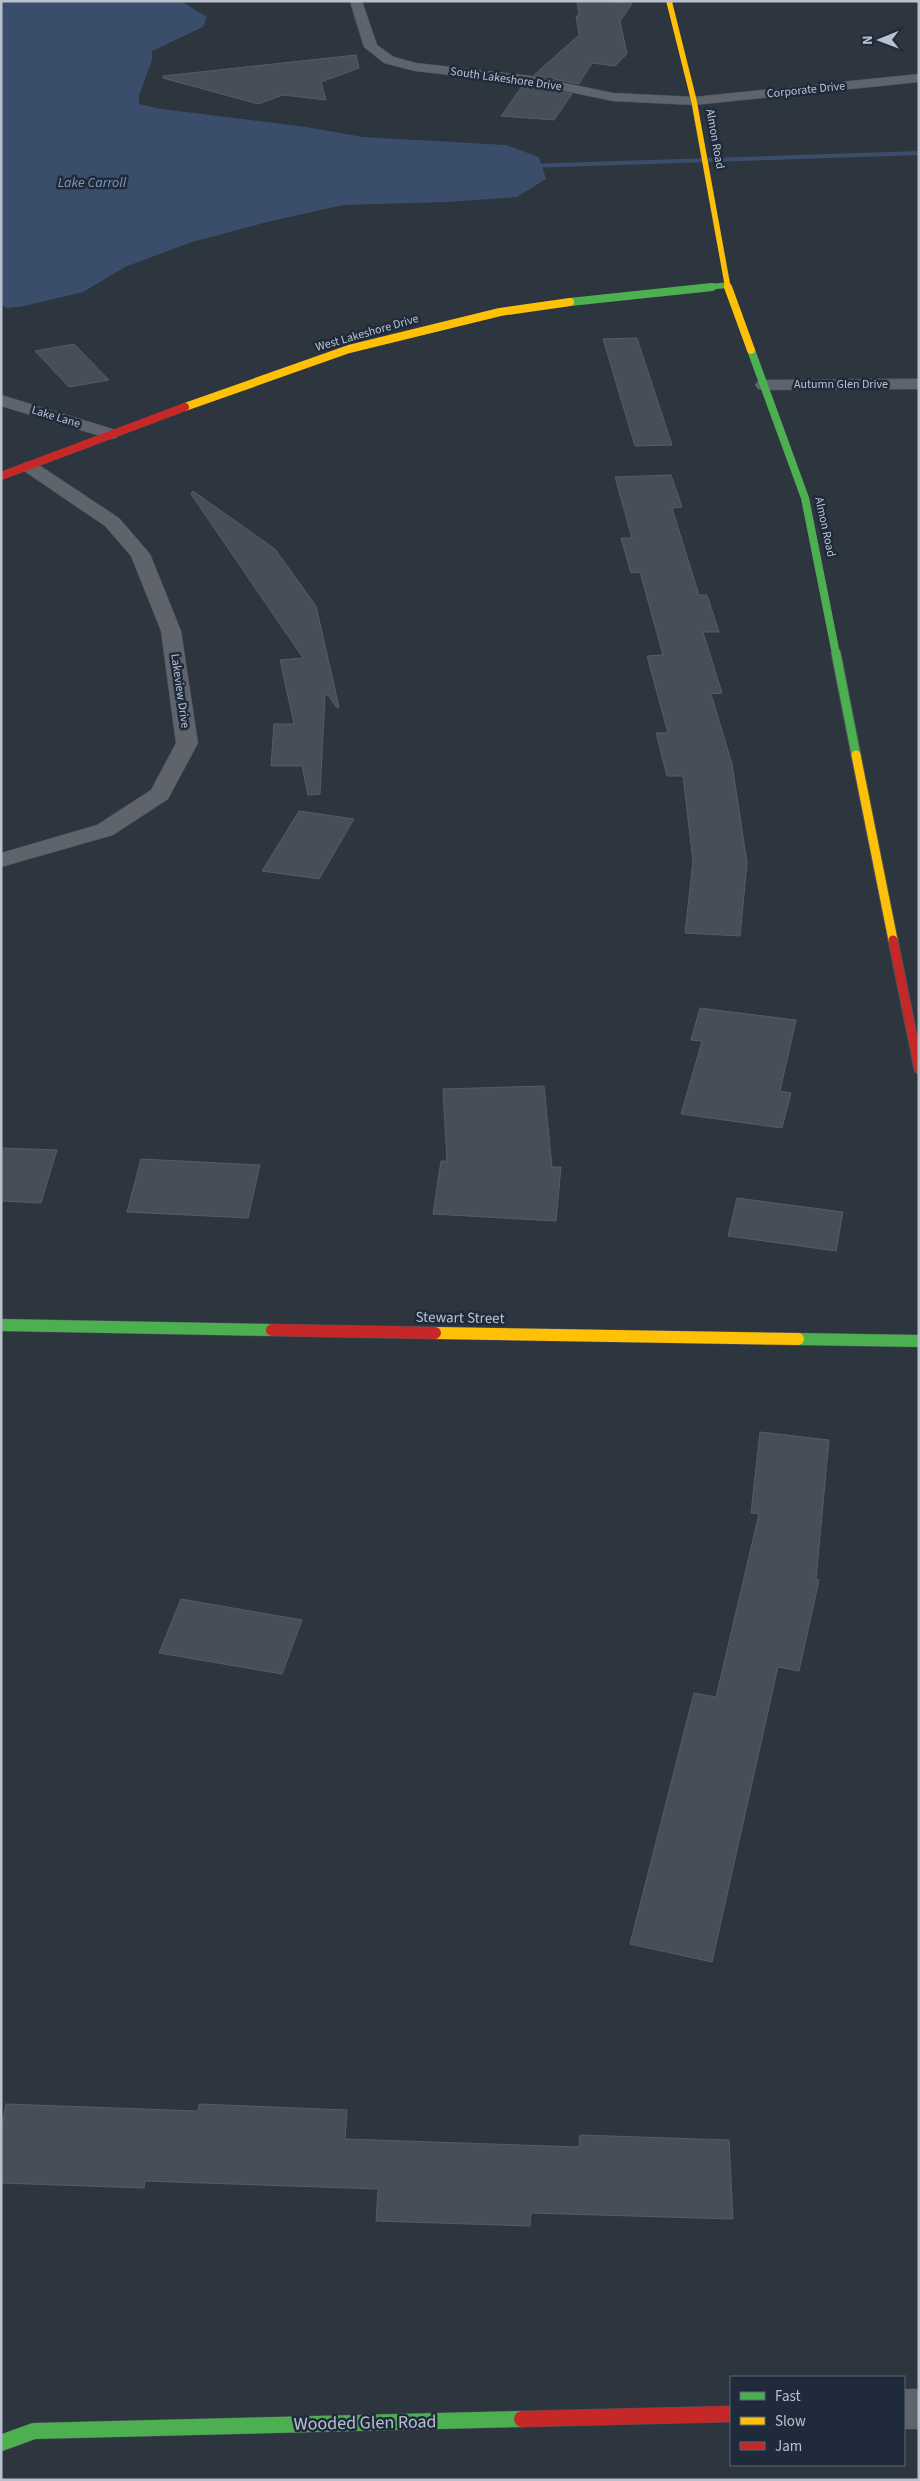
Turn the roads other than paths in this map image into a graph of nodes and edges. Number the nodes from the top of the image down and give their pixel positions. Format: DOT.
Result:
graph roads {
  1 [pos="356,1"];
  2 [pos="669,1"];
  3 [pos="919,78"];
  4 [pos="694,101"];
  5 [pos="728,285"];
  6 [pos="919,384"];
  7 [pos="764,385"];
  8 [pos="1,400"];
  9 [pos="110,434"];
  10 [pos="30,467"];
  11 [pos="1,476"];
  12 [pos="1,860"];
  13 [pos="919,1069"];
  14 [pos="1,1326"];
  15 [pos="919,1341"];
  16 [pos="919,2409"];
  17 [pos="905,2410"];
  18 [pos="730,2414"];
  19 [pos="1,2443"];
  1 -- 4 [label="street, South Lakeshore Drive"];
  2 -- 4 [label="street, Almon Road"];
  3 -- 4 [label="street, Corporate Drive"];
  4 -- 5 [label="street, Almon Road"];
  5 -- 7 [label="street, Almon Road"];
  5 -- 9 [label="street, West Lakeshore Drive"];
  6 -- 7 [label="street, Autumn Glen Drive"];
  7 -- 13 [label="street, Almon Road"];
  8 -- 9 [label="street, Lake Lane"];
  9 -- 10 [label="street, West Lakeshore Drive"];
  10 -- 11 [label="street, West Lakeshore Drive"];
  10 -- 12 [label="street, Lakeview Drive"];
  14 -- 15 [label="street, Stewart Street"];
  16 -- 17 [label="street"];
  18 -- 19 [label="street, Wooded Glen Road"];
}
